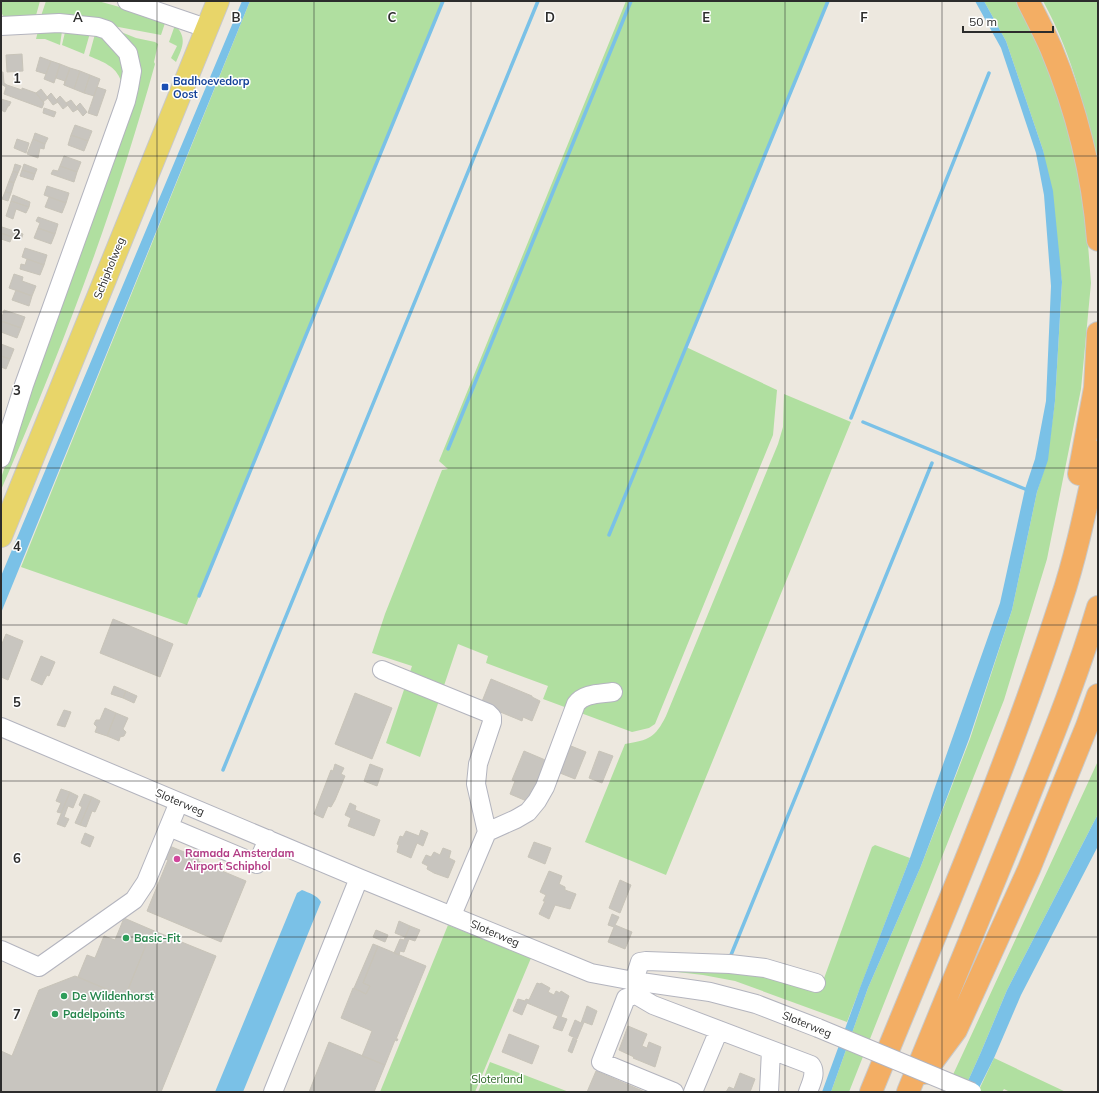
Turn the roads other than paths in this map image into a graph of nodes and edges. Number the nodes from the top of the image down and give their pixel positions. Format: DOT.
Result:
graph roads {
  1 [pos="127,1"];
  2 [pos="218,1"];
  3 [pos="1028,1"];
  4 [pos="1,26"];
  5 [pos="206,28"];
  6 [pos="1098,240"];
  7 [pos="1098,333"];
  8 [pos="4,437"];
  9 [pos="1098,452"];
  10 [pos="1,458"];
  11 [pos="1,536"];
  12 [pos="1062,600"];
  13 [pos="1098,607"];
  14 [pos="382,670"];
  15 [pos="613,692"];
  16 [pos="1098,695"];
  17 [pos="1,727"];
  18 [pos="179,802"];
  19 [pos="169,828"];
  20 [pos="487,832"];
  21 [pos="268,839"];
  22 [pos="359,878"];
  23 [pos="452,915"];
  24 [pos="1,950"];
  25 [pos="816,983"];
  26 [pos="635,988"];
  27 [pos="719,1030"];
  28 [pos="771,1050"];
  29 [pos="273,1092"];
  30 [pos="674,1092"];
  31 [pos="692,1092"];
  32 [pos="769,1092"];
  33 [pos="808,1092"];
  34 [pos="871,1092"];
  35 [pos="909,1092"];
  36 [pos="972,1092"];
  1 -- 5 [label="street"];
  2 -- 5 [label="main road, Schipholweg"];
  3 -- 6 [label="highway"];
  4 -- 8 [label="street"];
  5 -- 11 [label="main road, Schipholweg"];
  7 -- 12 [label="highway"];
  8 -- 10 [label="street"];
  9 -- 12 [label="highway"];
  12 -- 34 [label="highway"];
  13 -- 35 [label="highway"];
  14 -- 20 [label="street"];
  15 -- 20 [label="street"];
  16 -- 35 [label="highway"];
  17 -- 18 [label="street, Sloterweg"];
  18 -- 19 [label="street"];
  18 -- 21 [label="street, Sloterweg"];
  19 -- 21 [label="street"];
  19 -- 24 [label="street"];
  20 -- 23 [label="street"];
  21 -- 22 [label="street, Sloterweg"];
  22 -- 23 [label="street, Sloterweg"];
  22 -- 29 [label="street"];
  23 -- 26 [label="street, Sloterweg"];
  25 -- 26 [label="street"];
  26 -- 27 [label="street, Sloterweg"];
  26 -- 30 [label="street"];
  26 -- 36 [label="street, Sloterweg, bridge"];
  27 -- 28 [label="street, Sloterweg"];
  27 -- 31 [label="street"];
  28 -- 32 [label="street"];
  28 -- 33 [label="street, Sloterweg"];
}
